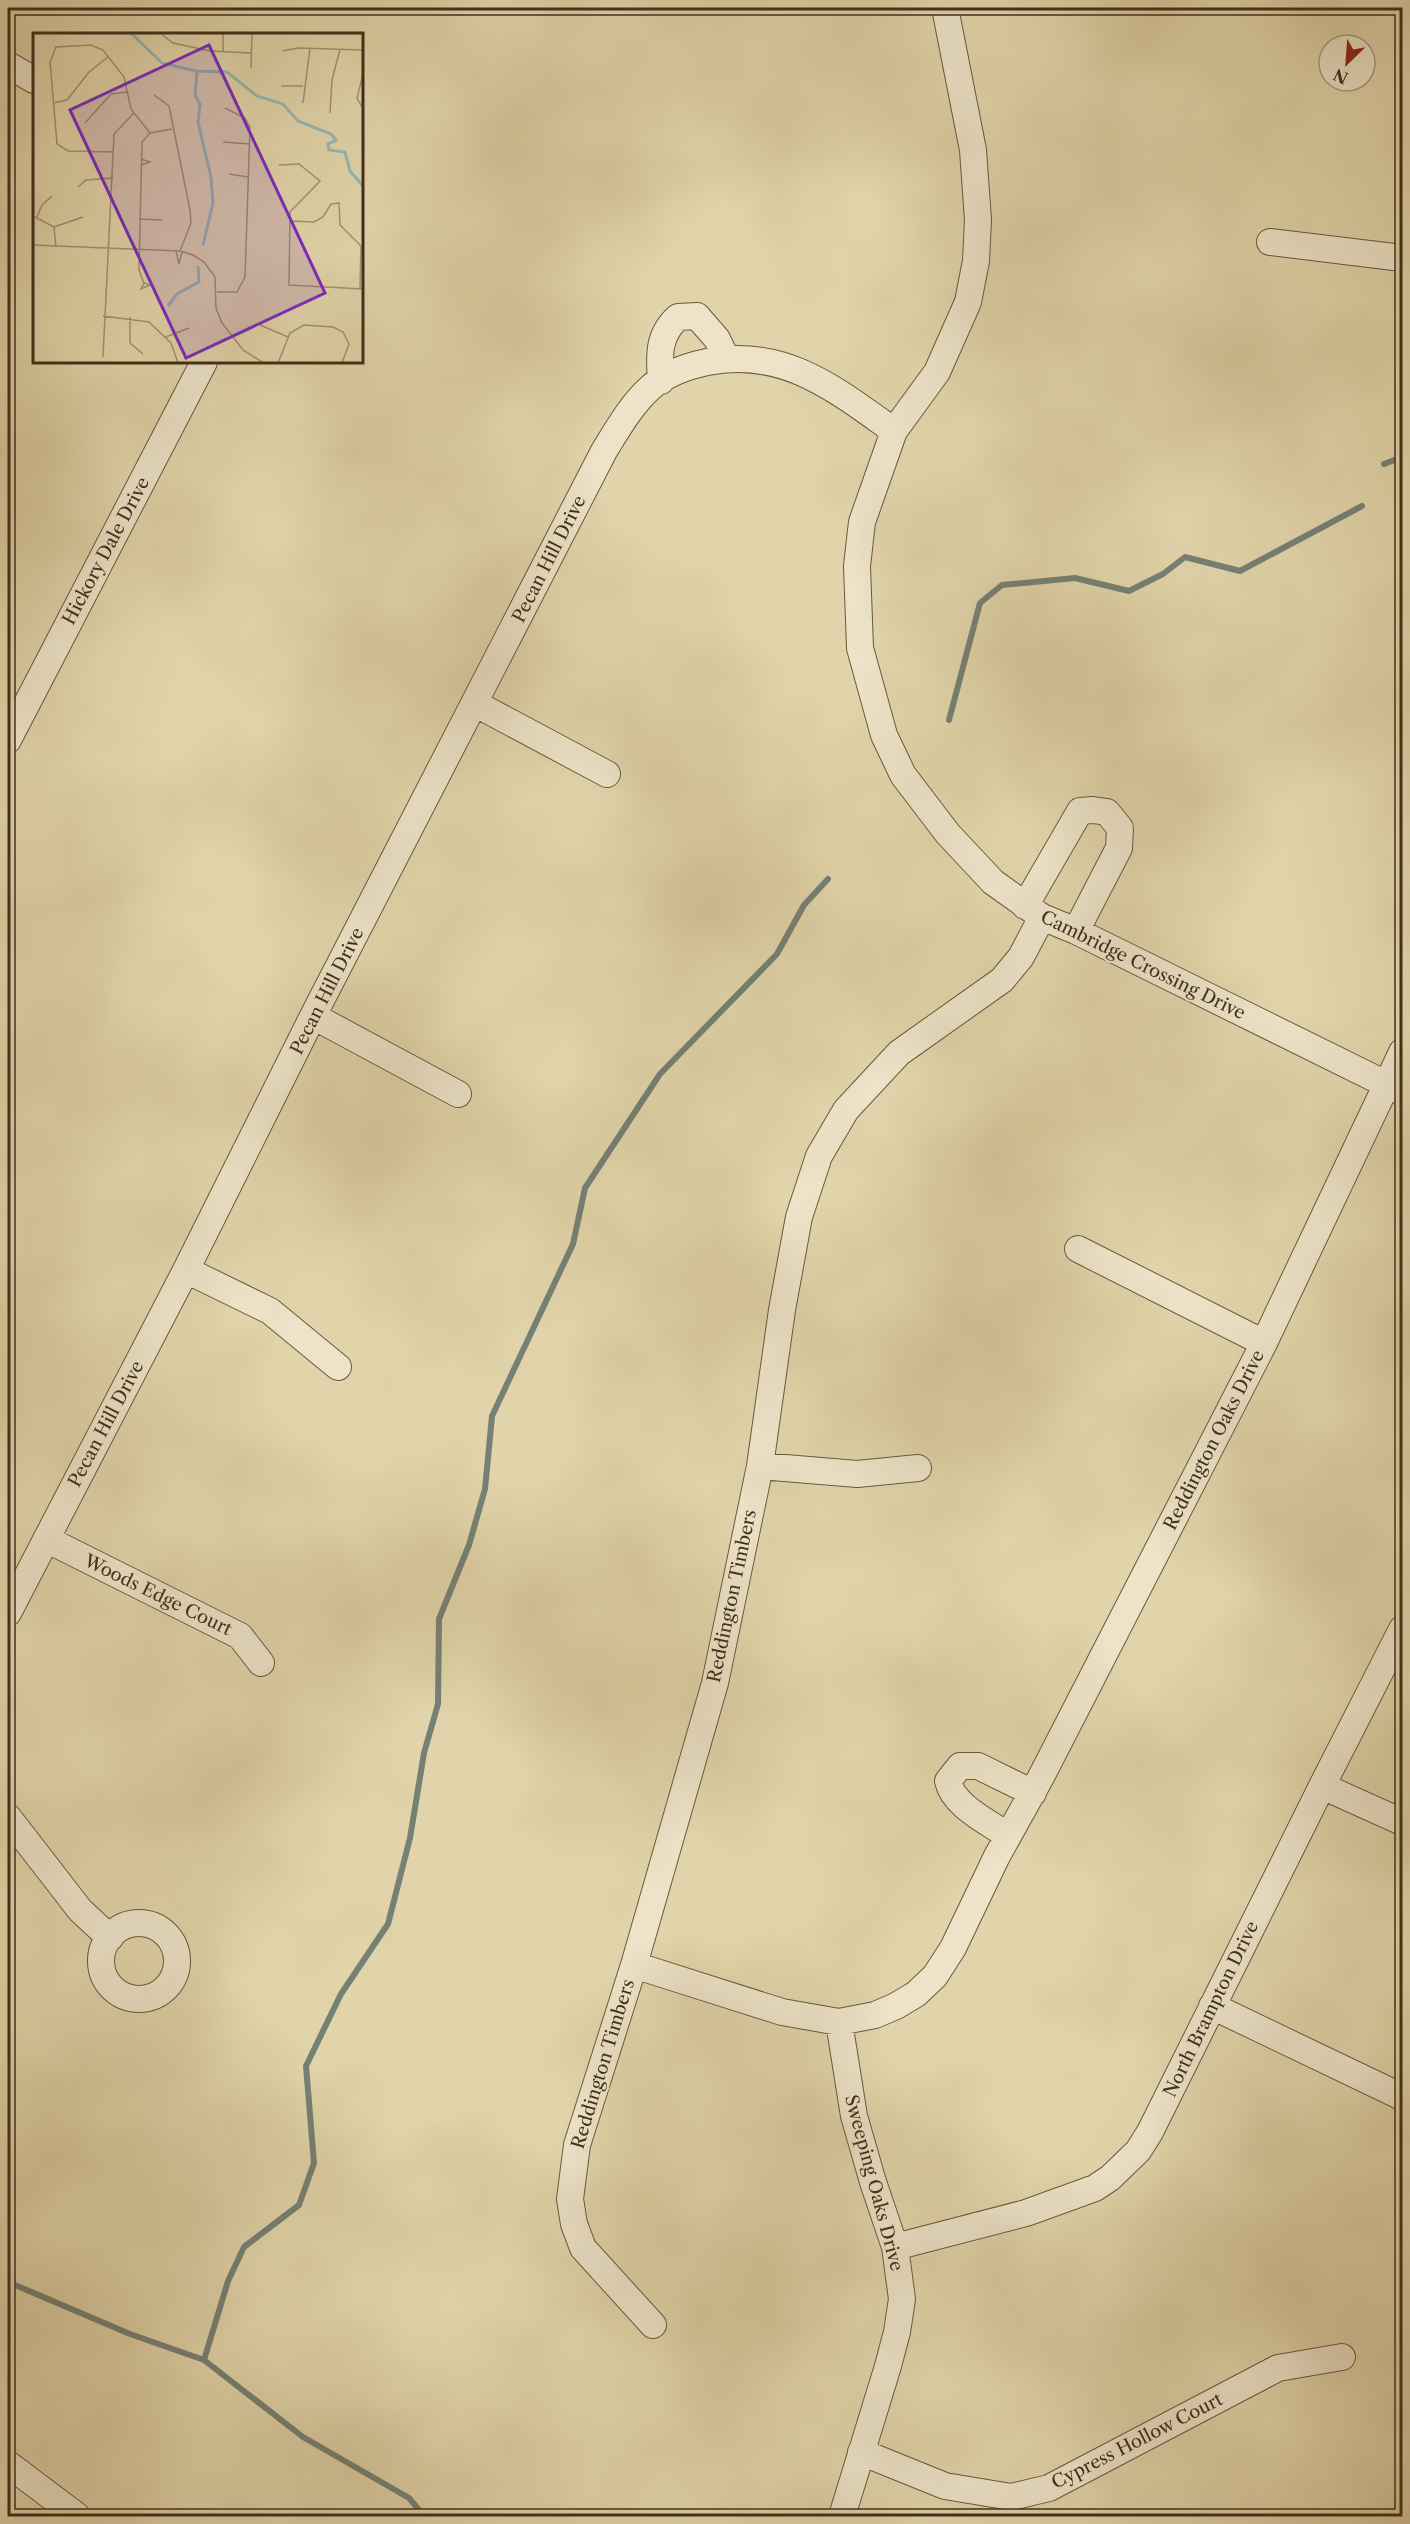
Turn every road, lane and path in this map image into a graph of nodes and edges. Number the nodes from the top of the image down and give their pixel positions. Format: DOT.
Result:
graph roads {
  1 [pos="945,8"];
  2 [pos="8,66"];
  3 [pos="33,79"];
  4 [pos="1270,242"];
  5 [pos="1402,258"];
  6 [pos="726,358"];
  7 [pos="203,363"];
  8 [pos="661,381"];
  9 [pos="894,431"];
  10 [pos="476,704"];
  11 [pos="8,740"];
  12 [pos="607,774"];
  13 [pos="1034,911"];
  14 [pos="1076,931"];
  15 [pos="314,1016"];
  16 [pos="1402,1052"];
  17 [pos="1395,1088"];
  18 [pos="458,1094"];
  19 [pos="1078,1249"];
  20 [pos="186,1270"];
  21 [pos="1264,1343"];
  22 [pos="338,1367"];
  23 [pos="760,1466"];
  24 [pos="918,1468"];
  25 [pos="46,1539"];
  26 [pos="8,1613"];
  27 [pos="1402,1629"];
  28 [pos="261,1663"];
  29 [pos="1322,1786"];
  30 [pos="1033,1793"];
  31 [pos="8,1817"];
  32 [pos="1402,1822"];
  33 [pos="1008,1836"];
  34 [pos="110,1938"];
  35 [pos="634,1965"];
  36 [pos="1212,2006"];
  37 [pos="839,2022"];
  38 [pos="1402,2097"];
  39 [pos="895,2247"];
  40 [pos="653,2325"];
  41 [pos="1342,2358"];
  42 [pos="861,2452"];
  43 [pos="8,2464"];
  44 [pos="77,2517"];
  45 [pos="842,2517"];
  1 -- 9 [label="street, Cambridge Crossing Drive"];
  2 -- 3 [label="street"];
  4 -- 5 [label="street"];
  6 -- 8 [label="street, Pecan Hill Drive"];
  6 -- 8 [label="street"];
  6 -- 9 [label="street, Pecan Hill Drive"];
  7 -- 11 [label="street, Hickory Dale Drive"];
  8 -- 10 [label="street, Pecan Hill Drive"];
  9 -- 13 [label="street, Cambridge Crossing Drive"];
  10 -- 12 [label="street"];
  10 -- 15 [label="street, Pecan Hill Drive"];
  13 -- 14 [label="street, Cambridge Crossing Drive"];
  13 -- 14 [label="street, Reddington Timbers"];
  13 -- 23 [label="street, Reddington Timbers"];
  14 -- 17 [label="street, Cambridge Crossing Drive"];
  15 -- 18 [label="street"];
  15 -- 20 [label="street, Pecan Hill Drive"];
  16 -- 17 [label="street, Reddington Oaks Drive"];
  17 -- 21 [label="street, Reddington Oaks Drive"];
  19 -- 21 [label="street"];
  20 -- 22 [label="street"];
  20 -- 25 [label="street, Pecan Hill Drive"];
  21 -- 30 [label="street, Reddington Oaks Drive"];
  23 -- 24 [label="street"];
  23 -- 35 [label="street, Reddington Timbers"];
  25 -- 26 [label="street, Pecan Hill Drive"];
  25 -- 28 [label="street, Woods Edge Court"];
  27 -- 29 [label="street, North Brampton Drive"];
  29 -- 32 [label="street"];
  29 -- 36 [label="street, North Brampton Drive"];
  30 -- 33 [label="street, Reddington Oaks Drive"];
  30 -- 33 [label="street"];
  31 -- 34 [label="street"];
  33 -- 37 [label="street, Reddington Oaks Drive"];
  35 -- 37 [label="street, Reddington Oaks Drive"];
  35 -- 40 [label="street, Reddington Timbers"];
  36 -- 38 [label="street"];
  36 -- 39 [label="street, North Brampton Drive"];
  37 -- 39 [label="street, Sweeping Oaks Drive"];
  39 -- 42 [label="street, Sweeping Oaks Drive"];
  41 -- 42 [label="street, Cypress Hollow Court"];
  42 -- 45 [label="street, Sweeping Oaks Drive"];
  43 -- 44 [label="street"];
}
